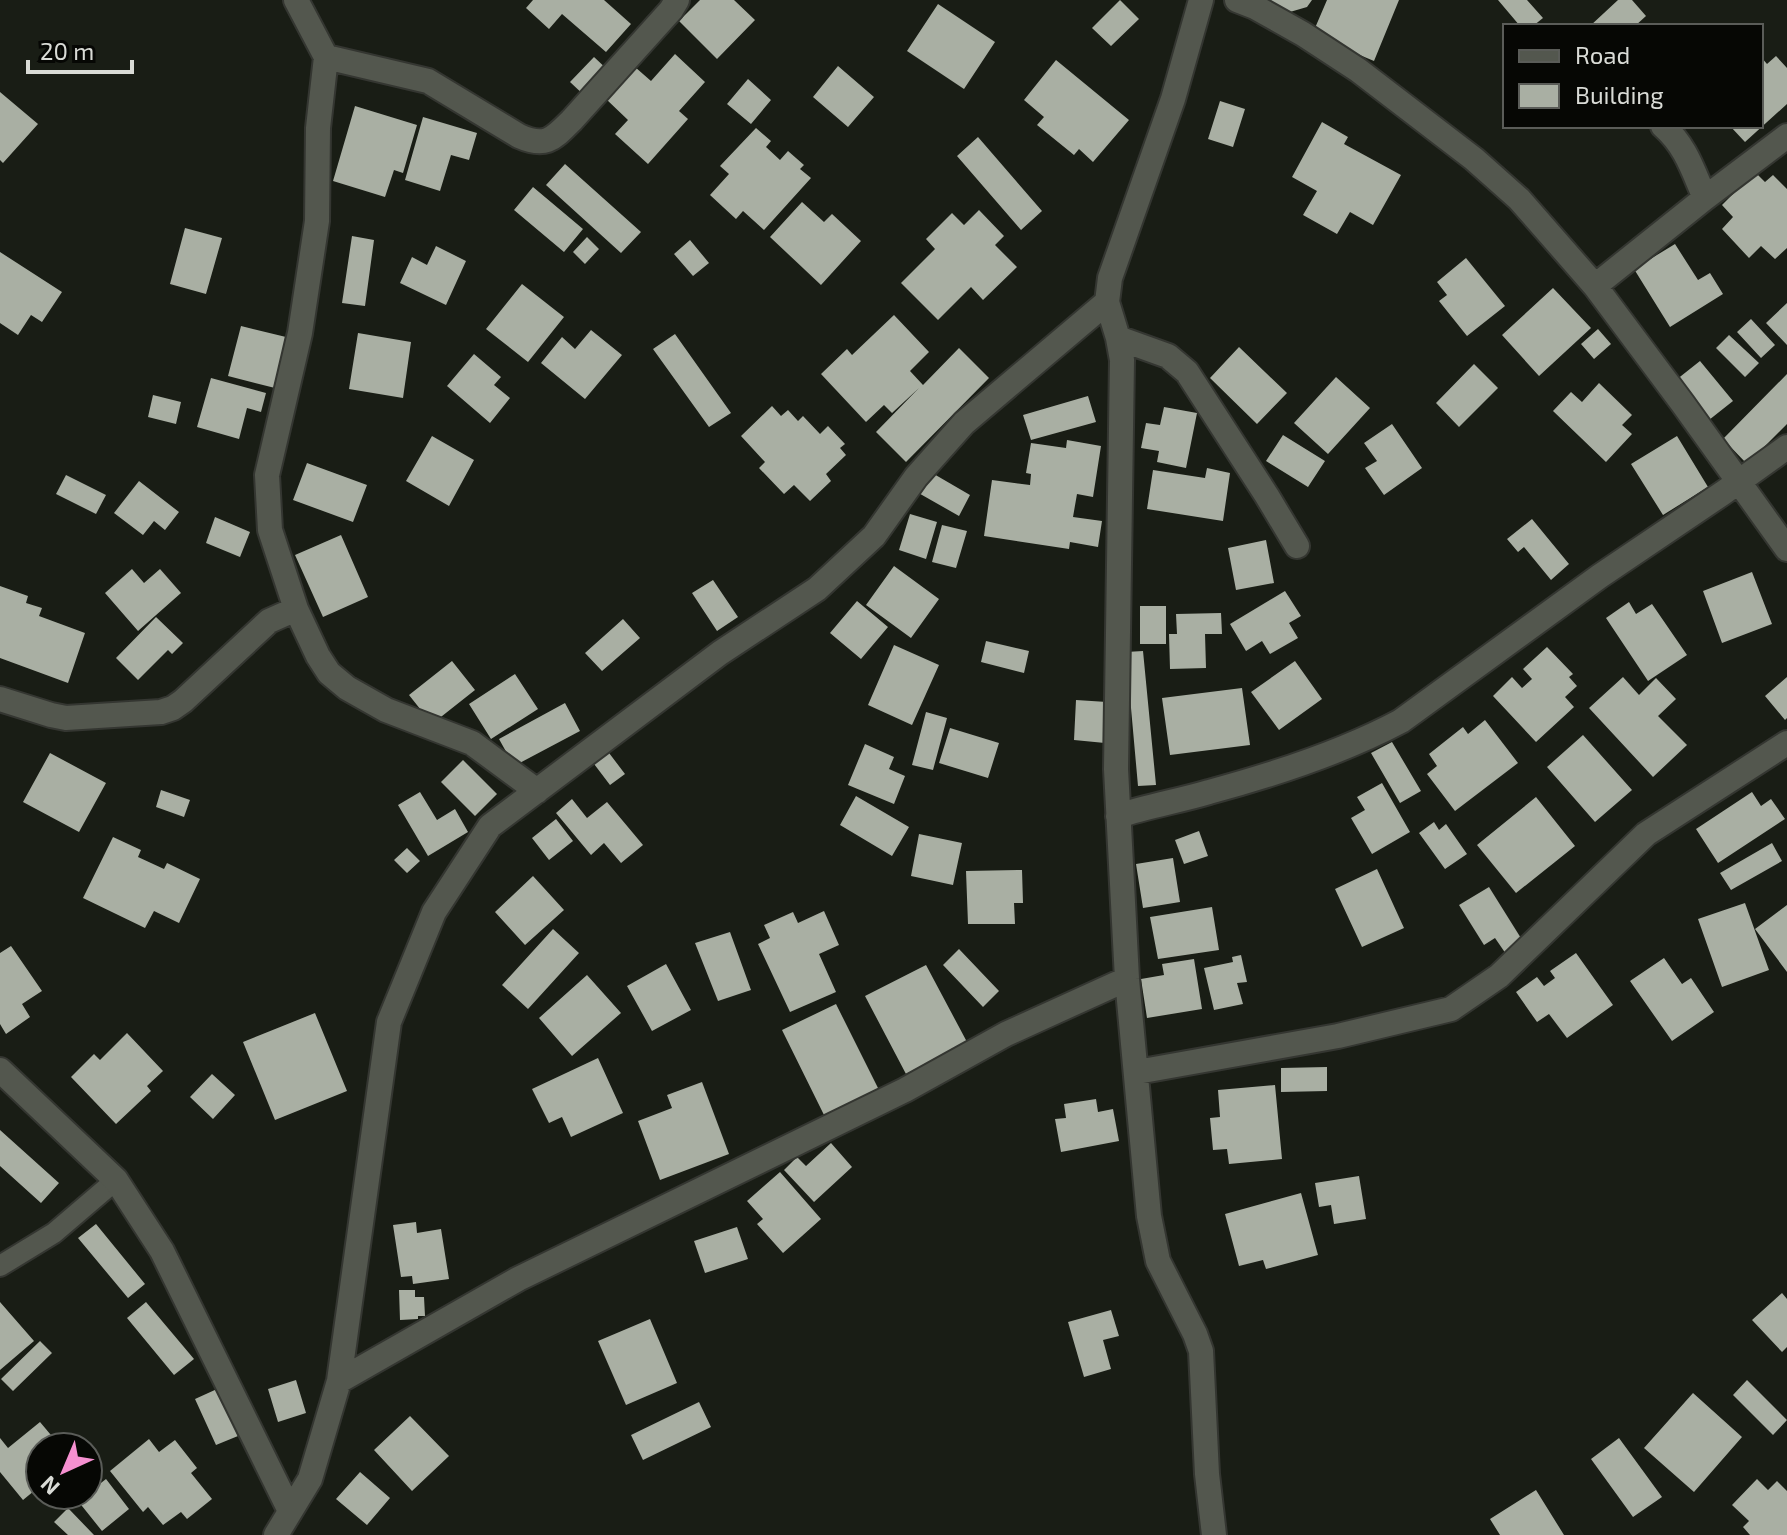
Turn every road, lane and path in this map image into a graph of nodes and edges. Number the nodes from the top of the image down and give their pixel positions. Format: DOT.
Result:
graph roads {
  1 [pos="296,0"];
  2 [pos="677,0"];
  3 [pos="1201,0"];
  4 [pos="1237,0"];
  5 [pos="326,57"];
  6 [pos="1665,128"];
  7 [pos="1787,136"];
  8 [pos="1705,198"];
  9 [pos="1595,286"];
  10 [pos="1107,302"];
  11 [pos="1118,338"];
  12 [pos="1787,447"];
  13 [pos="1738,483"];
  14 [pos="1297,546"];
  15 [pos="1787,549"];
  16 [pos="296,609"];
  17 [pos="0,699"];
  18 [pos="1787,743"];
  19 [pos="537,791"];
  20 [pos="1118,816"];
  21 [pos="1127,979"];
  22 [pos="0,1070"];
  23 [pos="1137,1072"];
  24 [pos="116,1180"];
  25 [pos="0,1266"];
  26 [pos="339,1381"];
  27 [pos="290,1511"];
  28 [pos="276,1535"];
  29 [pos="1214,1535"];
  1 -- 5 [label="street"];
  2 -- 5 [label="street"];
  3 -- 10 [label="street"];
  4 -- 9 [label="street"];
  5 -- 16 [label="street"];
  6 -- 8 [label="street"];
  7 -- 8 [label="street"];
  8 -- 9 [label="street"];
  9 -- 13 [label="street"];
  10 -- 11 [label="street"];
  10 -- 19 [label="street"];
  11 -- 14 [label="street"];
  11 -- 20 [label="street"];
  12 -- 13 [label="street"];
  13 -- 15 [label="street"];
  13 -- 20 [label="street"];
  16 -- 17 [label="street"];
  16 -- 19 [label="street"];
  18 -- 23 [label="street"];
  19 -- 26 [label="street"];
  20 -- 21 [label="street"];
  21 -- 23 [label="street"];
  21 -- 26 [label="street"];
  22 -- 24 [label="street"];
  23 -- 29 [label="street"];
  24 -- 25 [label="lane"];
  24 -- 27 [label="street"];
  26 -- 27 [label="street"];
  27 -- 28 [label="street"];
}
